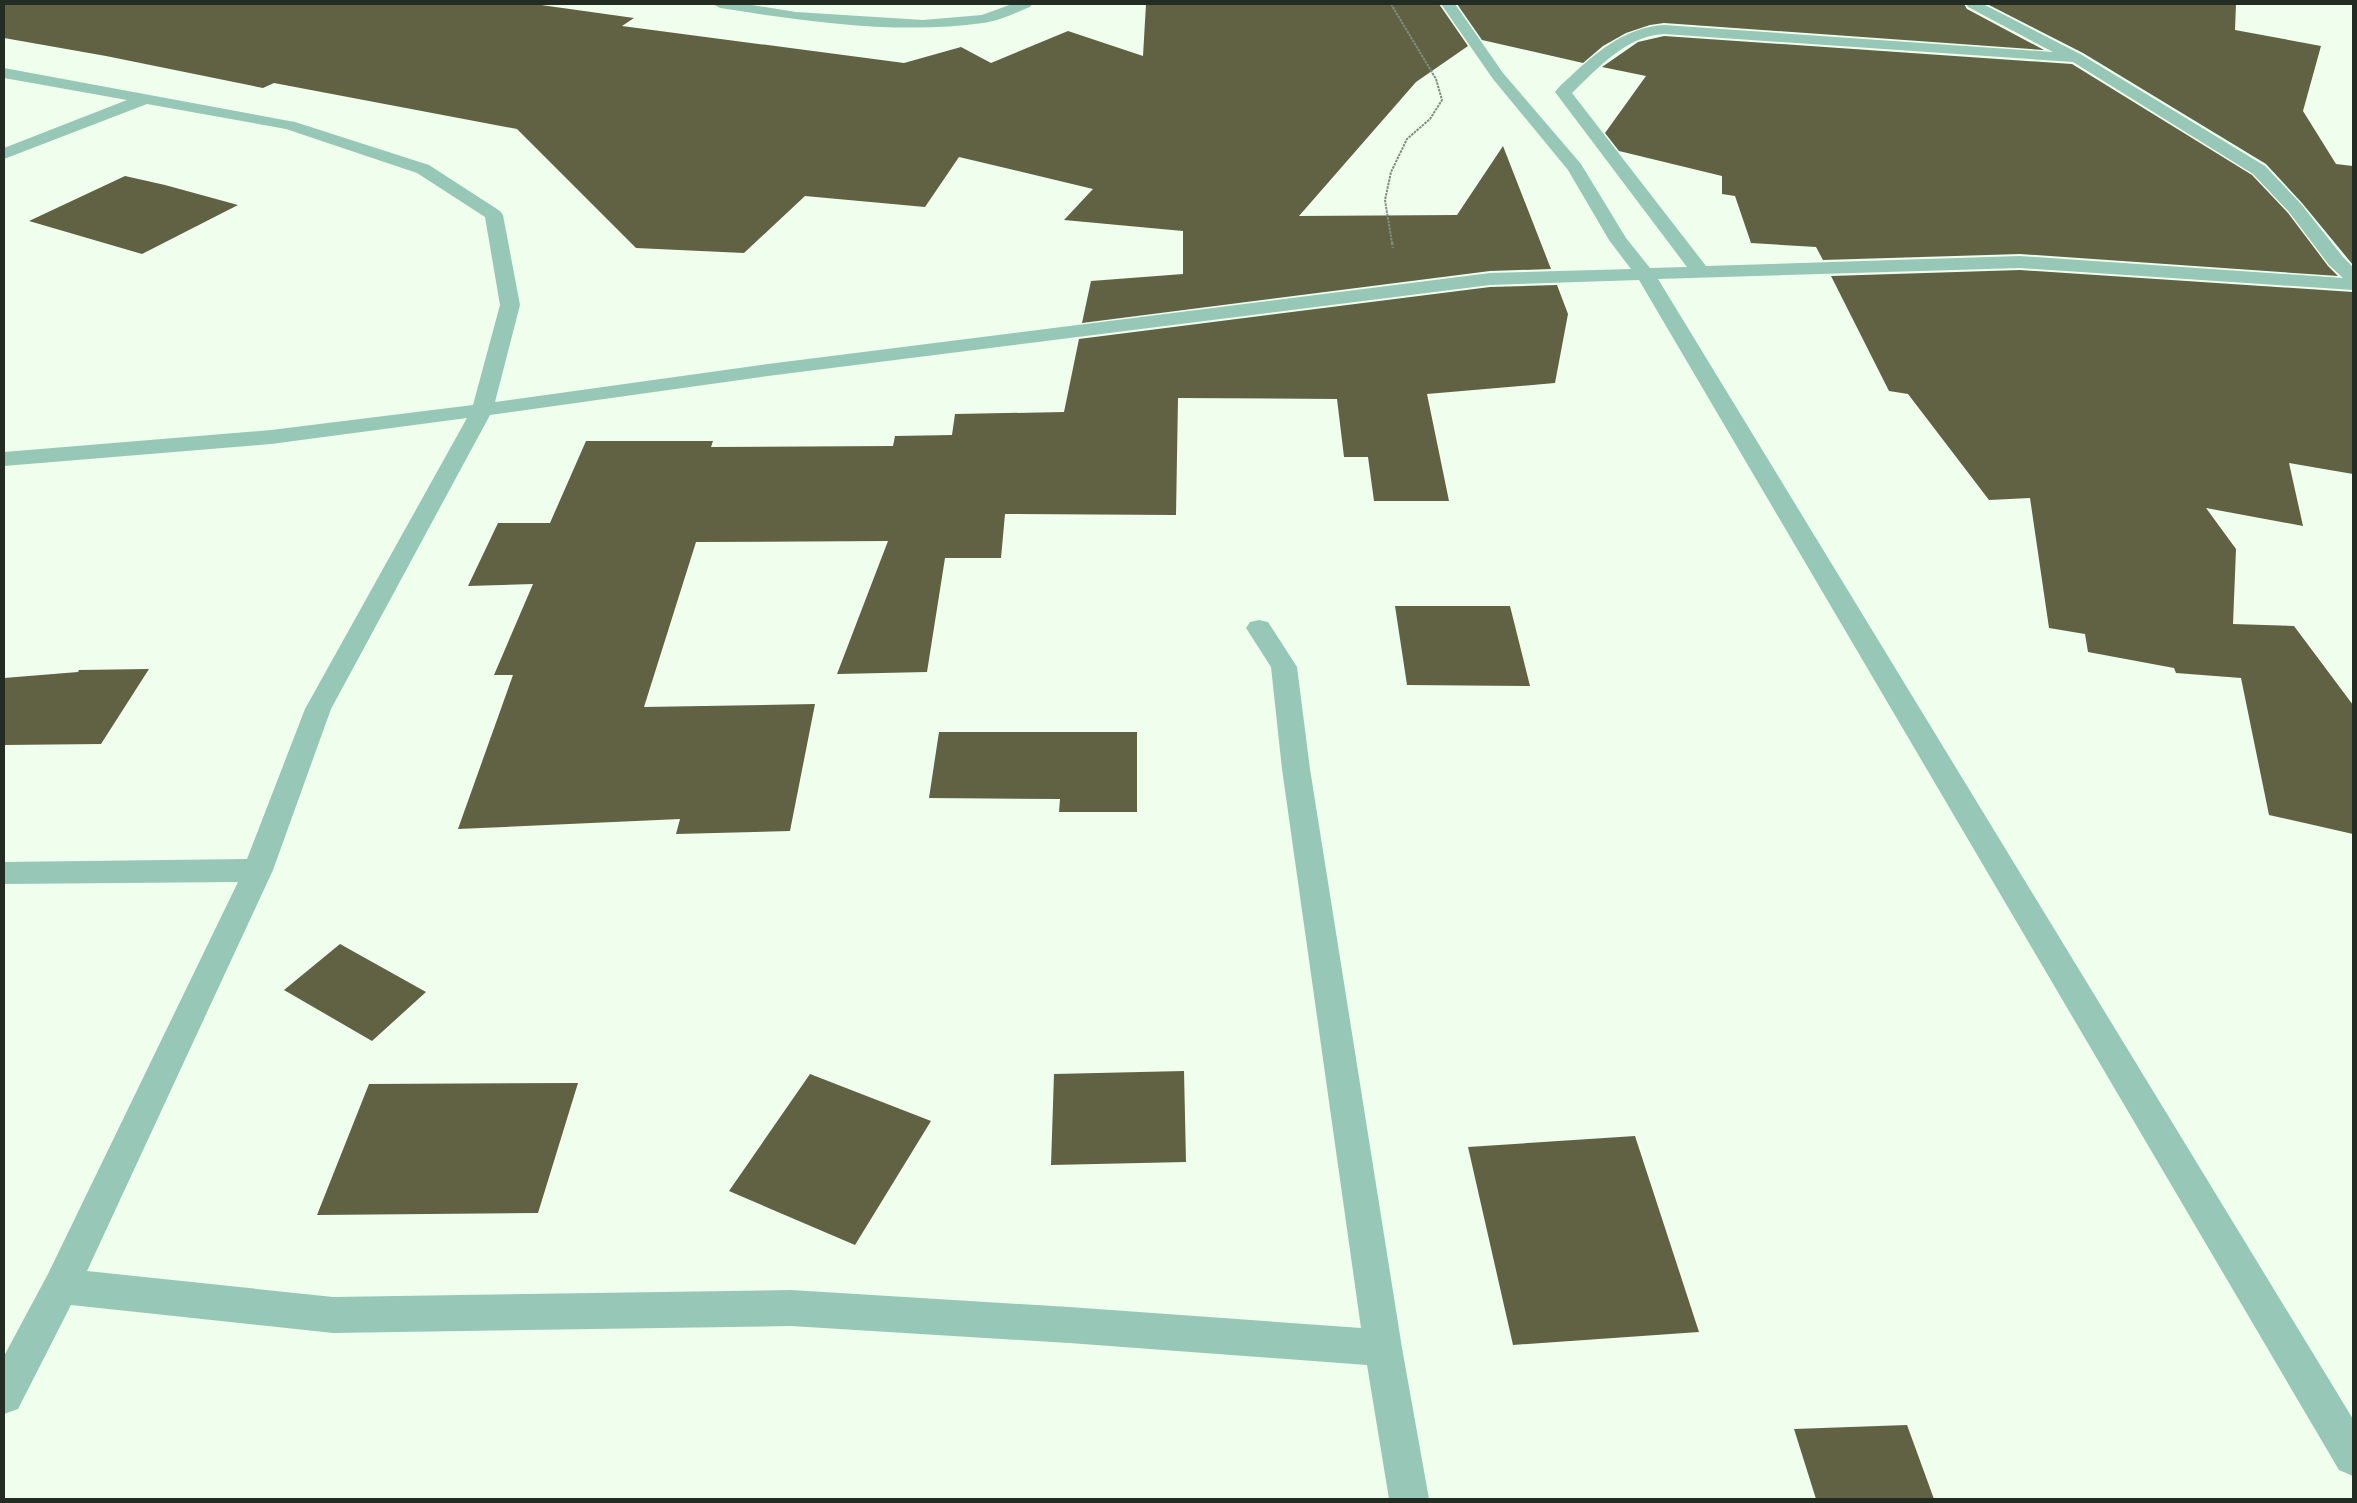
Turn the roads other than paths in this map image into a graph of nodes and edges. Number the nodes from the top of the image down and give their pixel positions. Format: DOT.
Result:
graph roads {
  1 [pos="720,4"];
  2 [pos="1025,4"];
  3 [pos="1448,4"];
  4 [pos="1974,4"];
  5 [pos="2077,58"];
  6 [pos="4,73"];
  7 [pos="145,99"];
  8 [pos="4,154"];
  9 [pos="1701,272"];
  10 [pos="1645,274"];
  11 [pos="2353,277"];
  12 [pos="2353,284"];
  13 [pos="482,410"];
  14 [pos="4,459"];
  15 [pos="1259,628"];
  16 [pos="258,870"];
  17 [pos="4,873"];
  18 [pos="61,1286"];
  19 [pos="1382,1348"];
  20 [pos="4,1395"];
  21 [pos="2353,1456"];
  22 [pos="1409,1499"];
  1 -- 2 [label="street"];
  3 -- 10 [label="street"];
  4 -- 5 [label="street"];
  5 -- 9 [label="street"];
  5 -- 11 [label="street"];
  6 -- 7 [label="street"];
  7 -- 8 [label="street"];
  7 -- 13 [label="street"];
  9 -- 10 [label="street"];
  9 -- 12 [label="street"];
  10 -- 13 [label="street"];
  10 -- 21 [label="street"];
  13 -- 14 [label="street"];
  13 -- 16 [label="street"];
  15 -- 19 [label="street"];
  16 -- 17 [label="street"];
  16 -- 18 [label="street"];
  18 -- 19 [label="street"];
  18 -- 20 [label="street"];
  19 -- 22 [label="street"];
}
